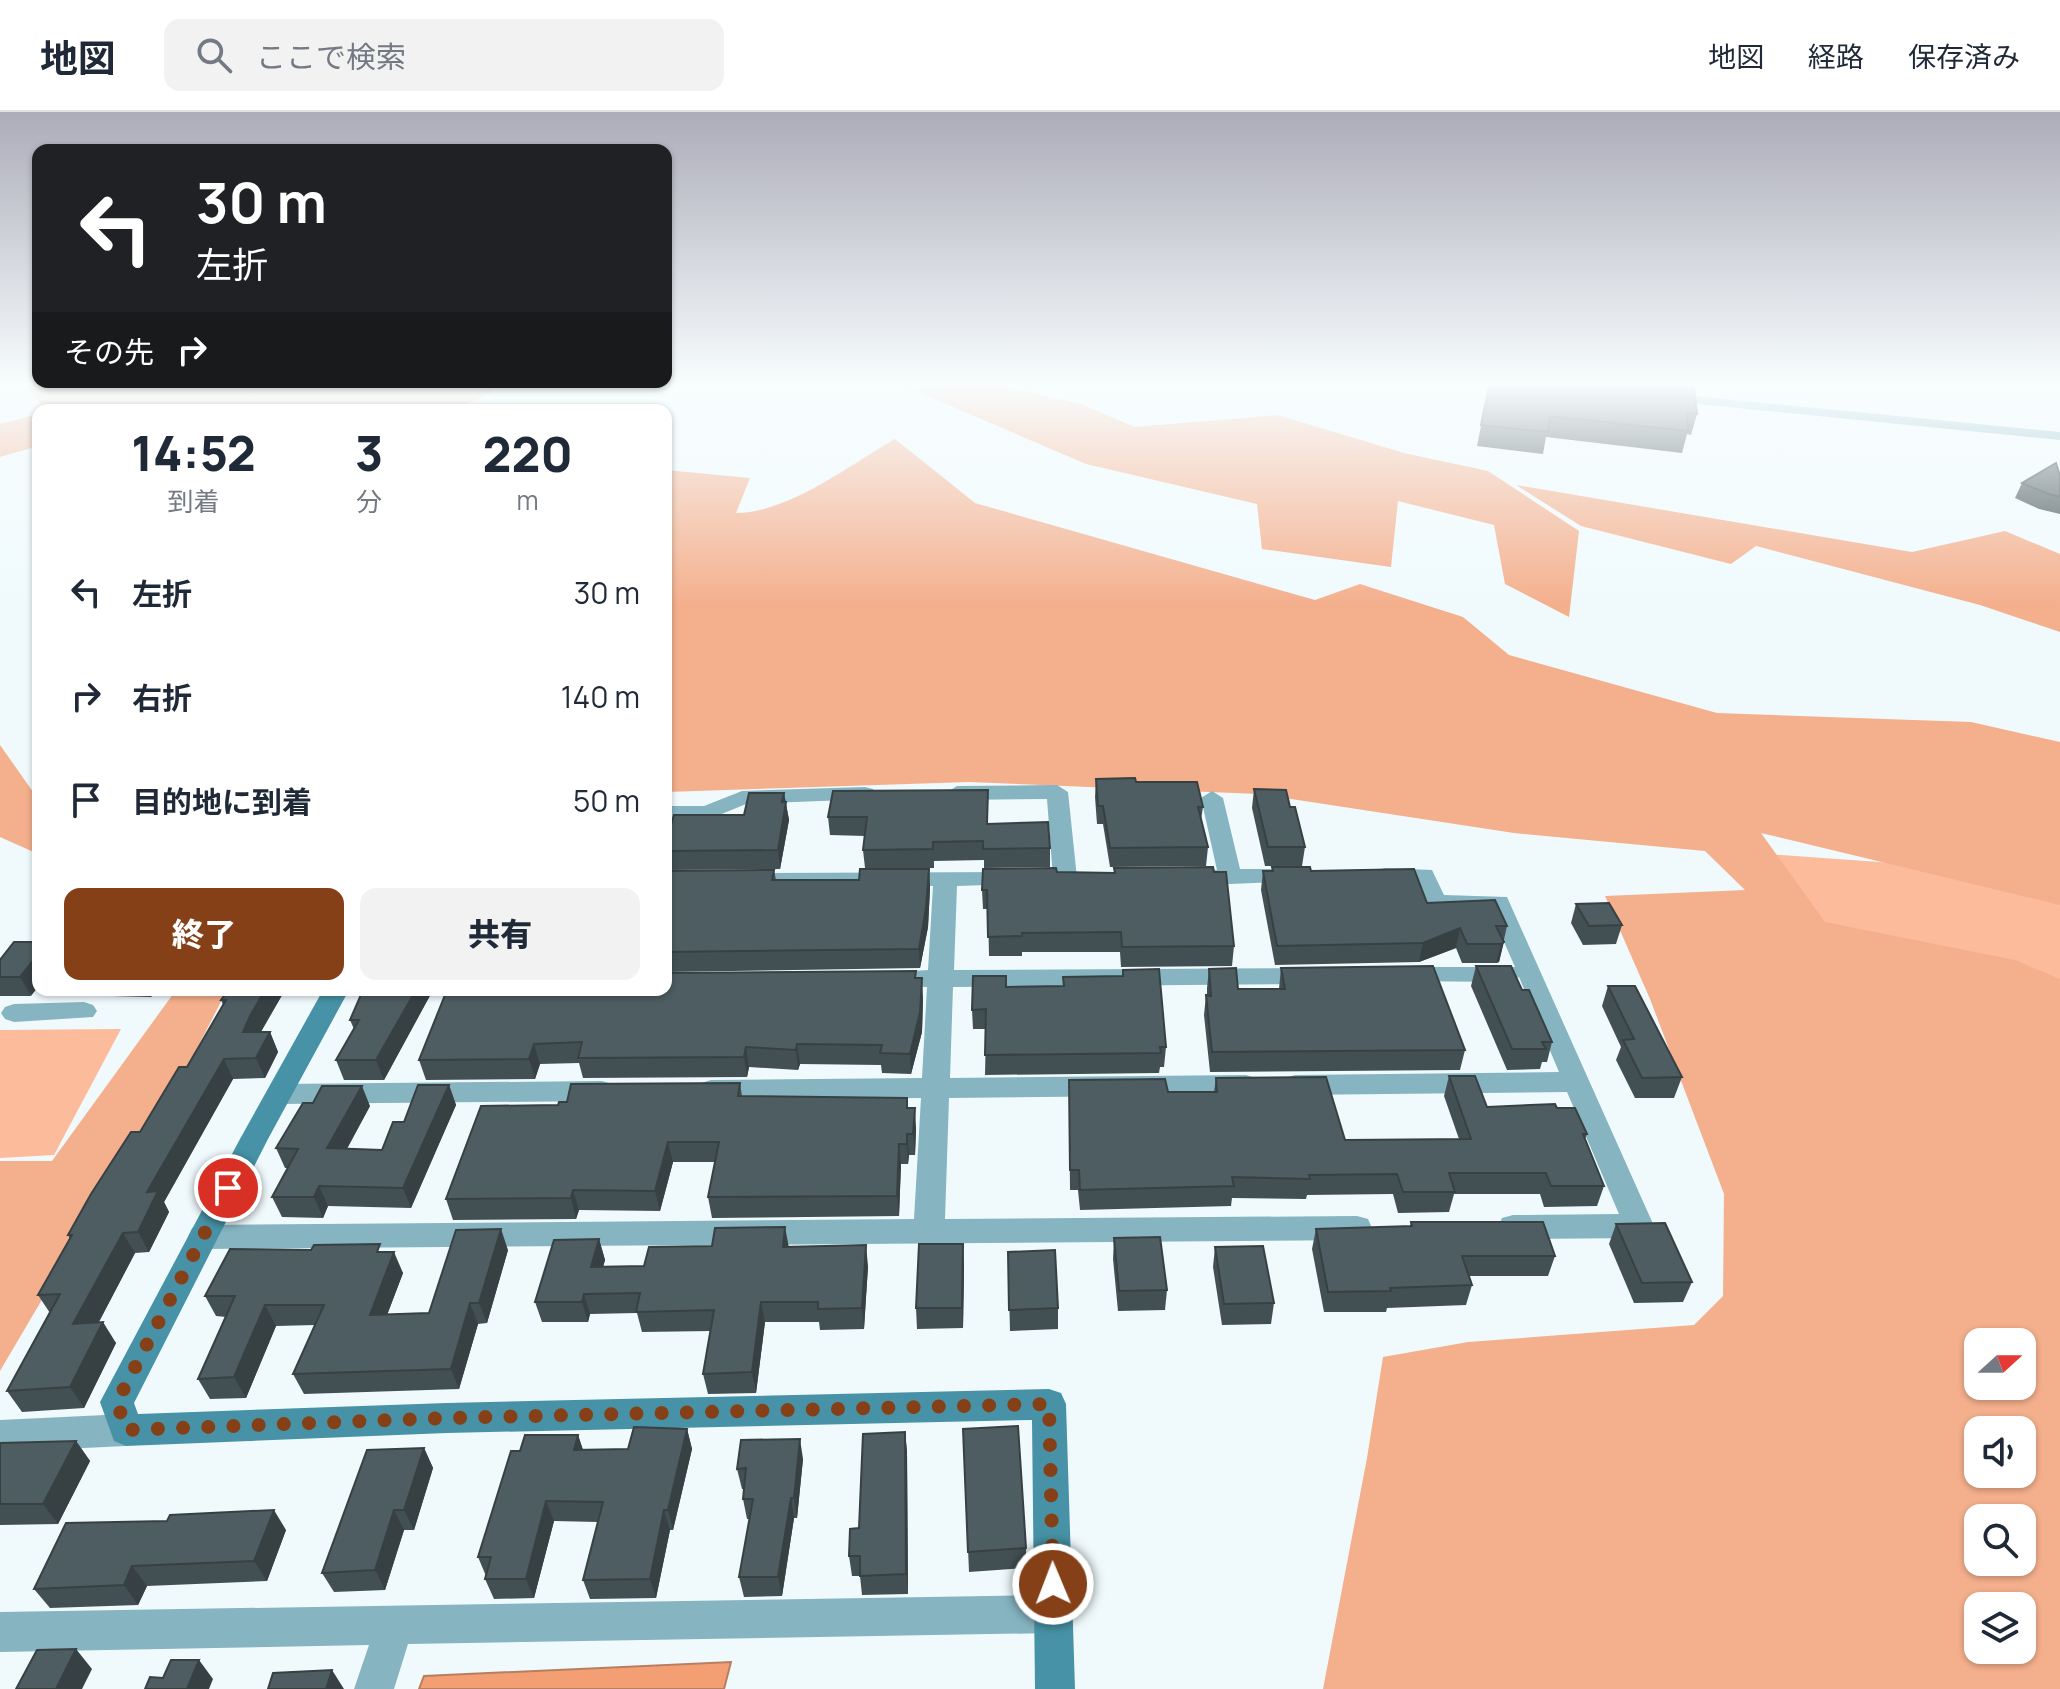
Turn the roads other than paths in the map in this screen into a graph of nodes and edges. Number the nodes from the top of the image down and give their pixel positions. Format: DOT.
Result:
graph roads {
  1 [pos="929,793"];
  2 [pos="881,794"];
  3 [pos="1212,798"];
  4 [pos="672,813"];
  5 [pos="1320,876"];
  6 [pos="1364,876"];
  7 [pos="1170,877"];
  8 [pos="1230,877"];
  9 [pos="1065,878"];
  10 [pos="1095,878"];
  11 [pos="728,880"];
  12 [pos="945,880"];
  13 [pos="1530,974"];
  14 [pos="1338,975"];
  15 [pos="1386,975"];
  16 [pos="940,978"];
  17 [pos="864,979"];
  18 [pos="62,996"];
  19 [pos="333,996"];
  20 [pos="84,1011"];
  21 [pos="50,1012"];
  22 [pos="14,1013"];
  23 [pos="1576,1082"];
  24 [pos="934,1088"];
  25 [pos="631,1091"];
  26 [pos="678,1091"];
  27 [pos="280,1094"];
  28 [pos="1479,1227"];
  29 [pos="1383,1228"];
  30 [pos="929,1232"];
  31 [pos="203,1237"];
  32 [pos="126,1430"];
  33 [pos="0,1436"];
  34 [pos="1054,1614"];
  35 [pos="395,1625"];
  36 [pos="0,1632"];
  37 [pos="374,1689"];
  38 [pos="1055,1689"];
  1 -- 9 [label="street"];
  2 -- 4 [label="street"];
  3 -- 8 [label="street"];
  5 -- 8 [label="street"];
  6 -- 13 [label="street"];
  7 -- 8 [label="street"];
  9 -- 10 [label="street"];
  9 -- 12 [label="street"];
  11 -- 12 [label="street"];
  12 -- 16 [label="street"];
  13 -- 15 [label="street"];
  13 -- 23 [label="street"];
  14 -- 16 [label="street"];
  16 -- 17 [label="street"];
  16 -- 24 [label="street"];
  18 -- 21 [label="street"];
  19 -- 27 [label="street"];
  20 -- 21 [label="street"];
  21 -- 22 [label="street"];
  23 -- 24 [label="street"];
  23 -- 28 [label="street"];
  24 -- 26 [label="street"];
  24 -- 30 [label="street"];
  25 -- 27 [label="street"];
  27 -- 31 [label="street"];
  29 -- 30 [label="street"];
  30 -- 31 [label="street"];
  31 -- 32 [label="street"];
  32 -- 33 [label="street"];
  32 -- 34 [label="street"];
  34 -- 35 [label="street"];
  34 -- 38 [label="street"];
  35 -- 36 [label="street"];
  35 -- 37 [label="street"];
}
